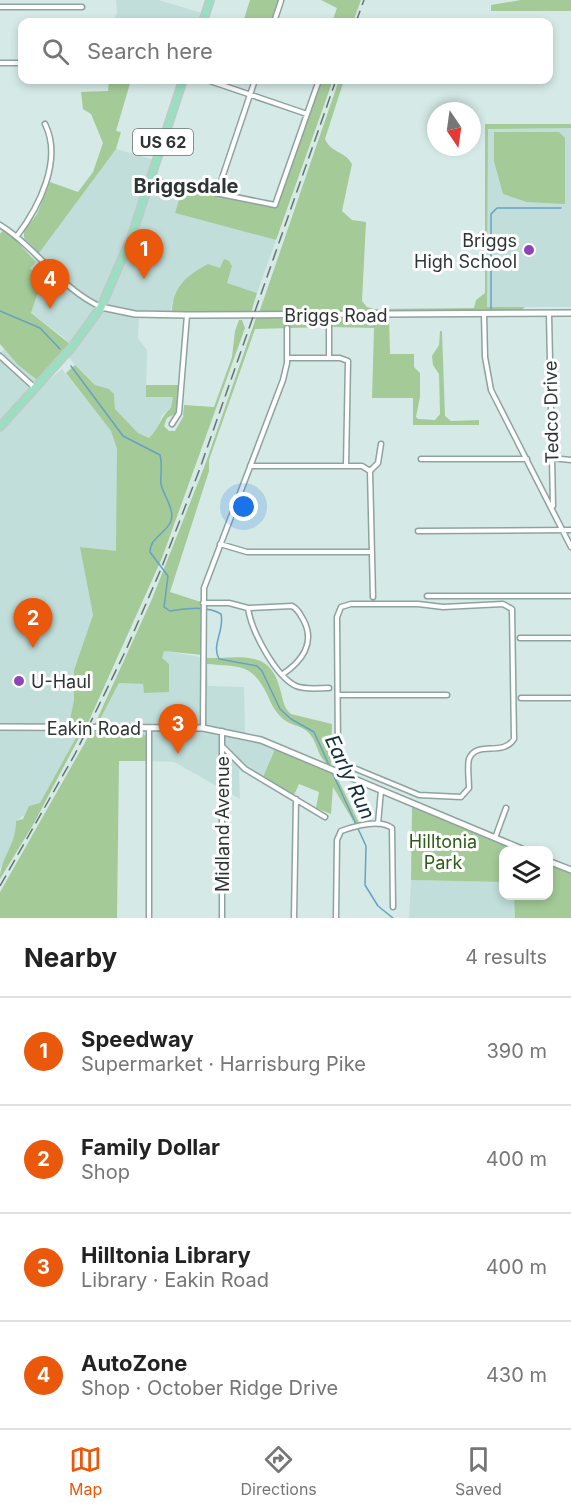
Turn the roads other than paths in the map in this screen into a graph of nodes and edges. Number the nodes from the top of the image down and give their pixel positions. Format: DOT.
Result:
graph roads {
  1 [pos="210,0"];
  2 [pos="281,1"];
  3 [pos="0,7"];
  4 [pos="82,7"];
  5 [pos="203,18"];
  6 [pos="275,18"];
  7 [pos="0,63"];
  8 [pos="18,63"];
  9 [pos="182,84"];
  10 [pos="219,84"];
  11 [pos="254,84"];
  12 [pos="318,84"];
  13 [pos="250,94"];
  14 [pos="307,114"];
  15 [pos="45,124"];
  16 [pos="151,180"];
  17 [pos="217,193"];
  18 [pos="0,225"];
  19 [pos="17,236"];
  20 [pos="101,307"];
  21 [pos="484,314"];
  22 [pos="549,314"];
  23 [pos="571,314"];
  24 [pos="187,315"];
  25 [pos="329,315"];
  26 [pos="286,328"];
  27 [pos="0,357"];
  28 [pos="329,357"];
  29 [pos="287,358"];
  30 [pos="35,388"];
  31 [pos="172,424"];
  32 [pos="0,427"];
  33 [pos="381,444"];
  34 [pos="551,458"];
  35 [pos="421,459"];
  36 [pos="527,459"];
  37 [pos="571,460"];
  38 [pos="250,466"];
  39 [pos="346,466"];
  40 [pos="370,471"];
  41 [pos="553,510"];
  42 [pos="563,530"];
  43 [pos="571,530"];
  44 [pos="418,531"];
  45 [pos="220,544"];
  46 [pos="571,547"];
  47 [pos="372,552"];
  48 [pos="427,596"];
  49 [pos="571,596"];
  50 [pos="373,597"];
  51 [pos="204,607"];
  52 [pos="248,608"];
  53 [pos="520,638"];
  54 [pos="571,638"];
  55 [pos="283,674"];
  56 [pos="329,688"];
  57 [pos="338,695"];
  58 [pos="447,695"];
  59 [pos="521,698"];
  60 [pos="571,698"];
  61 [pos="0,728"];
  62 [pos="149,728"];
  63 [pos="204,728"];
  64 [pos="222,730"];
  65 [pos="222,746"];
  66 [pos="381,790"];
  67 [pos="296,799"];
  68 [pos="506,808"];
  69 [pos="325,817"];
  70 [pos="378,824"];
  71 [pos="495,838"];
  72 [pos="514,846"];
  73 [pos="553,863"];
  74 [pos="571,870"];
  75 [pos="393,907"];
  76 [pos="149,918"];
  77 [pos="222,918"];
  78 [pos="294,918"];
  79 [pos="336,918"];
  1 -- 5 [label="main road"];
  2 -- 6 [label="street"];
  3 -- 4 [label="street"];
  7 -- 8 [label="street"];
  9 -- 16 [label="main road, US 62"];
  10 -- 13 [label="street"];
  11 -- 13 [label="street"];
  12 -- 14 [label="street"];
  13 -- 14 [label="street"];
  13 -- 17 [label="street"];
  14 -- 17 [label="street"];
  15 -- 19 [label="street"];
  16 -- 17 [label="street"];
  16 -- 20 [label="main road, US 62"];
  18 -- 19 [label="street"];
  19 -- 20 [label="street"];
  20 -- 24 [label="street, Briggs Road"];
  20 -- 30 [label="main road, US 62"];
  21 -- 22 [label="street, Briggs Road"];
  21 -- 25 [label="street, Briggs Road"];
  21 -- 36 [label="street"];
  22 -- 23 [label="street, Briggs Road"];
  22 -- 34 [label="street, Tedco Drive"];
  24 -- 25 [label="street, Briggs Road"];
  24 -- 31 [label="street"];
  25 -- 28 [label="street"];
  26 -- 29 [label="street"];
  27 -- 30 [label="street"];
  28 -- 29 [label="street"];
  28 -- 39 [label="street"];
  29 -- 38 [label="street"];
  30 -- 32 [label="main road, US 62"];
  33 -- 40 [label="street"];
  34 -- 37 [label="street"];
  34 -- 41 [label="street, Tedco Drive"];
  35 -- 36 [label="street"];
  36 -- 41 [label="street"];
  38 -- 39 [label="street"];
  38 -- 45 [label="street"];
  39 -- 40 [label="street"];
  40 -- 47 [label="street"];
  41 -- 42 [label="street"];
  42 -- 43 [label="street"];
  42 -- 44 [label="street"];
  42 -- 46 [label="street"];
  45 -- 47 [label="street"];
  45 -- 51 [label="street"];
  47 -- 50 [label="street"];
  48 -- 49 [label="street"];
  51 -- 52 [label="street"];
  51 -- 63 [label="street"];
  52 -- 55 [label="street"];
  52 -- 55 [label="street"];
  53 -- 54 [label="street"];
  55 -- 56 [label="street"];
  57 -- 57 [label="street"];
  57 -- 58 [label="street"];
  59 -- 60 [label="street"];
  61 -- 62 [label="street, Eakin Road"];
  62 -- 63 [label="street, Eakin Road"];
  62 -- 76 [label="street"];
  63 -- 64 [label="street, Eakin Road"];
  64 -- 65 [label="street, Midland Avenue"];
  64 -- 66 [label="street, Eakin Road"];
  65 -- 67 [label="street"];
  65 -- 77 [label="street, Midland Avenue"];
  66 -- 70 [label="street"];
  66 -- 71 [label="street, Eakin Road"];
  67 -- 69 [label="street"];
  67 -- 78 [label="street"];
  68 -- 71 [label="street"];
  70 -- 75 [label="street"];
  70 -- 79 [label="street"];
  71 -- 72 [label="street, Eakin Road"];
  73 -- 74 [label="street"];
}
